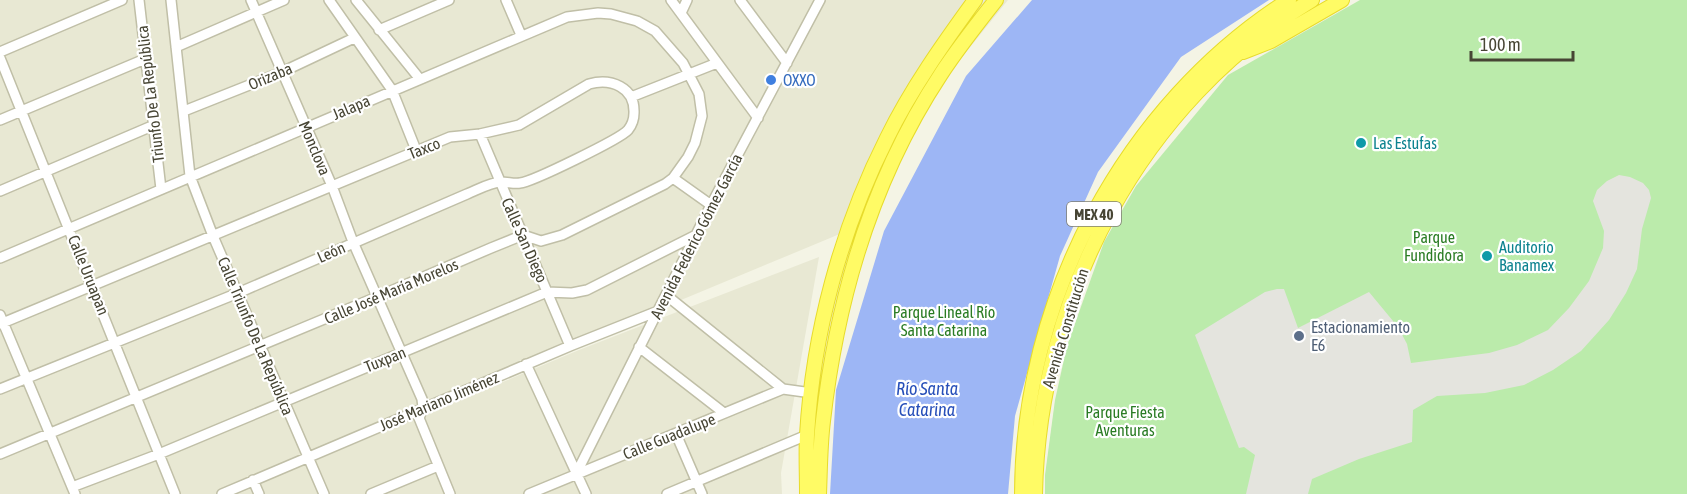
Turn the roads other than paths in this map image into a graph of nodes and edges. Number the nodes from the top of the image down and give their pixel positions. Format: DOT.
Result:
graph roads {
  1 [pos="122,0"];
  2 [pos="139,0"];
  3 [pos="171,0"];
  4 [pos="251,0"];
  5 [pos="284,0"];
  6 [pos="329,0"];
  7 [pos="356,0"];
  8 [pos="449,0"];
  9 [pos="506,0"];
  10 [pos="671,0"];
  11 [pos="687,0"];
  12 [pos="740,0"];
  13 [pos="820,0"];
  14 [pos="975,0"];
  15 [pos="996,0"];
  16 [pos="1289,0"];
  17 [pos="1312,0"];
  18 [pos="1342,0"];
  19 [pos="256,12"];
  20 [pos="681,13"];
  21 [pos="379,30"];
  22 [pos="521,35"];
  23 [pos="949,35"];
  24 [pos="354,38"];
  25 [pos="176,47"];
  26 [pos="0,52"];
  27 [pos="1235,55"];
  28 [pos="0,58"];
  29 [pos="145,59"];
  30 [pos="717,63"];
  31 [pos="787,63"];
  32 [pos="282,72"];
  33 [pos="690,74"];
  34 [pos="419,78"];
  35 [pos="392,90"];
  36 [pos="631,97"];
  37 [pos="923,105"];
  38 [pos="22,111"];
  39 [pos="184,111"];
  40 [pos="758,118"];
  41 [pos="0,120"];
  42 [pos="915,120"];
  43 [pos="152,126"];
  44 [pos="306,126"];
  45 [pos="480,134"];
  46 [pos="416,150"];
  47 [pos="878,156"];
  48 [pos="46,172"];
  49 [pos="190,176"];
  50 [pos="673,178"];
  51 [pos="499,182"];
  52 [pos="332,186"];
  53 [pos="161,189"];
  54 [pos="0,191"];
  55 [pos="711,205"];
  56 [pos="69,228"];
  57 [pos="696,235"];
  58 [pos="213,236"];
  59 [pos="523,236"];
  60 [pos="353,242"];
  61 [pos="0,258"];
  62 [pos="93,286"];
  63 [pos="547,292"];
  64 [pos="238,293"];
  65 [pos="666,295"];
  66 [pos="377,297"];
  67 [pos="658,311"];
  68 [pos="1,320"];
  69 [pos="115,342"];
  70 [pos="570,345"];
  71 [pos="260,346"];
  72 [pos="639,347"];
  73 [pos="402,352"];
  74 [pos="526,364"];
  75 [pos="26,378"];
  76 [pos="0,388"];
  77 [pos="783,389"];
  78 [pos="812,393"];
  79 [pos="138,397"];
  80 [pos="284,401"];
  81 [pos="825,407"];
  82 [pos="423,408"];
  83 [pos="724,413"];
  84 [pos="48,434"];
  85 [pos="676,434"];
  86 [pos="807,435"];
  87 [pos="0,454"];
  88 [pos="159,454"];
  89 [pos="309,457"];
  90 [pos="807,459"];
  91 [pos="438,466"];
  92 [pos="576,474"];
  93 [pos="253,480"];
  94 [pos="696,482"];
  95 [pos="74,491"];
  96 [pos="175,494"];
  97 [pos="222,494"];
  98 [pos="259,494"];
  99 [pos="324,494"];
  100 [pos="371,494"];
  101 [pos="450,494"];
  102 [pos="529,494"];
  103 [pos="586,494"];
  104 [pos="667,494"];
  105 [pos="702,494"];
  106 [pos="807,494"];
  107 [pos="819,494"];
  108 [pos="1022,494"];
  109 [pos="1035,494"];
  1 -- 26 [label="street"];
  2 -- 29 [label="street, Triunfo De La República"];
  3 -- 25 [label="street, Calle Triunfo De La República"];
  4 -- 19 [label="street, Monclova"];
  5 -- 19 [label="street"];
  6 -- 24 [label="street"];
  7 -- 21 [label="street"];
  8 -- 21 [label="street"];
  9 -- 22 [label="street"];
  10 -- 20 [label="street"];
  11 -- 20 [label="street"];
  12 -- 31 [label="street"];
  13 -- 31 [label="street, Avenida Federico Gómez García"];
  14 -- 23 [label="highway"];
  15 -- 37 [label="highway"];
  16 -- 108 [label="highway, Avenida Constitución / MEX 40"];
  17 -- 27 [label="highway, Avenida Constitución / MEX 40"];
  18 -- 27 [label="highway"];
  19 -- 25 [label="street"];
  19 -- 32 [label="street, Monclova"];
  20 -- 30 [label="street"];
  21 -- 34 [label="street"];
  22 -- 33 [label="street, Jalapa"];
  22 -- 34 [label="street, Jalapa"];
  23 -- 37 [label="highway"];
  23 -- 47 [label="highway"];
  24 -- 32 [label="street, Orizaba"];
  24 -- 35 [label="street"];
  25 -- 39 [label="street, Calle Triunfo De La República"];
  27 -- 109 [label="highway, Avenida Constitución / MEX 40"];
  28 -- 38 [label="street, Calle Uruapan"];
  29 -- 38 [label="street"];
  29 -- 43 [label="street, Triunfo De La República"];
  30 -- 33 [label="street"];
  30 -- 40 [label="street"];
  31 -- 40 [label="street, Avenida Federico Gómez García"];
  32 -- 39 [label="street, Orizaba"];
  32 -- 44 [label="street, Monclova"];
  33 -- 36 [label="street"];
  33 -- 50 [label="street, Calle José María Morelos"];
  34 -- 35 [label="street, Jalapa"];
  35 -- 44 [label="street, Jalapa"];
  35 -- 46 [label="street"];
  36 -- 45 [label="street, Taxco"];
  36 -- 51 [label="street, León"];
  37 -- 42 [label="highway"];
  38 -- 41 [label="street"];
  38 -- 48 [label="street, Calle Uruapan"];
  39 -- 49 [label="street, Calle Triunfo De La República"];
  40 -- 55 [label="street, Avenida Federico Gómez García"];
  42 -- 47 [label="highway"];
  42 -- 81 [label="highway"];
  43 -- 48 [label="street"];
  43 -- 53 [label="street, Triunfo De La República"];
  44 -- 49 [label="street, Jalapa"];
  44 -- 52 [label="street, Monclova"];
  45 -- 46 [label="street, Taxco"];
  45 -- 51 [label="street, Calle San Diego"];
  46 -- 52 [label="street, Taxco"];
  47 -- 78 [label="highway"];
  48 -- 54 [label="street"];
  48 -- 56 [label="street, Calle Uruapan"];
  49 -- 53 [label="street, Jalapa"];
  49 -- 58 [label="street, Calle Triunfo De La República"];
  50 -- 55 [label="street"];
  50 -- 59 [label="street, Calle José María Morelos"];
  51 -- 59 [label="street, Calle San Diego"];
  51 -- 60 [label="street, León"];
  52 -- 58 [label="street, Taxco"];
  52 -- 60 [label="street, Monclova"];
  53 -- 56 [label="street, Jalapa"];
  55 -- 57 [label="street, Avenida Federico Gómez García"];
  56 -- 61 [label="street, Jalapa"];
  56 -- 62 [label="street, Calle Uruapan"];
  57 -- 63 [label="street, Tuxpan"];
  57 -- 65 [label="street, Avenida Federico Gómez García"];
  58 -- 62 [label="street, Taxco"];
  58 -- 64 [label="street, Calle Triunfo De La República"];
  59 -- 63 [label="street, Calle San Diego"];
  59 -- 66 [label="street, Calle José María Morelos"];
  60 -- 64 [label="street, León"];
  60 -- 66 [label="street, Monclova"];
  62 -- 68 [label="street, Taxco"];
  62 -- 69 [label="street, Calle Uruapan"];
  63 -- 70 [label="street, Calle San Diego"];
  63 -- 73 [label="street, Tuxpan"];
  64 -- 69 [label="street, León"];
  64 -- 71 [label="street, Calle Triunfo De La República"];
  65 -- 67 [label="street, Avenida Federico Gómez García"];
  65 -- 77 [label="street"];
  66 -- 71 [label="street, Calle José María Morelos"];
  66 -- 73 [label="street, Monclova"];
  67 -- 70 [label="street, José Mariano Jiménez"];
  67 -- 72 [label="street, Avenida Federico Gómez García"];
  68 -- 75 [label="street"];
  69 -- 75 [label="street, León"];
  69 -- 79 [label="street, Calle Uruapan"];
  70 -- 74 [label="street, José Mariano Jiménez"];
  71 -- 79 [label="street, Calle José María Morelos"];
  71 -- 80 [label="street, Calle Triunfo De La República"];
  72 -- 83 [label="street"];
  72 -- 92 [label="street, Avenida Federico Gómez García"];
  73 -- 80 [label="street, Tuxpan"];
  73 -- 82 [label="street, Monclova"];
  74 -- 82 [label="street, José Mariano Jiménez"];
  74 -- 92 [label="street"];
  75 -- 76 [label="street, León"];
  75 -- 84 [label="street"];
  77 -- 78 [label="street, Calle Guadalupe"];
  77 -- 83 [label="street, Calle Guadalupe"];
  78 -- 86 [label="highway"];
  79 -- 84 [label="street, Calle José María Morelos"];
  79 -- 88 [label="street, Calle Uruapan"];
  80 -- 88 [label="street, Tuxpan"];
  80 -- 89 [label="street, Calle Triunfo De La República"];
  81 -- 90 [label="highway"];
  81 -- 107 [label="highway"];
  82 -- 89 [label="street, José Mariano Jiménez"];
  82 -- 91 [label="street, Monclova"];
  83 -- 85 [label="street, Calle Guadalupe"];
  84 -- 87 [label="street, Calle José María Morelos"];
  84 -- 95 [label="street"];
  85 -- 92 [label="street, Calle Guadalupe"];
  85 -- 94 [label="street"];
  86 -- 90 [label="highway"];
  86 -- 94 [label="street"];
  88 -- 95 [label="street, Tuxpan"];
  88 -- 96 [label="street, Calle Uruapan"];
  89 -- 93 [label="street, José Mariano Jiménez"];
  89 -- 99 [label="street, Calle Triunfo De La República"];
  90 -- 106 [label="highway"];
  91 -- 100 [label="street"];
  91 -- 101 [label="street, Monclova"];
  92 -- 102 [label="street, Calle Guadalupe"];
  92 -- 103 [label="street"];
  93 -- 97 [label="street, José Mariano Jiménez"];
  93 -- 98 [label="street"];
  94 -- 104 [label="street"];
  94 -- 105 [label="street"];
}
